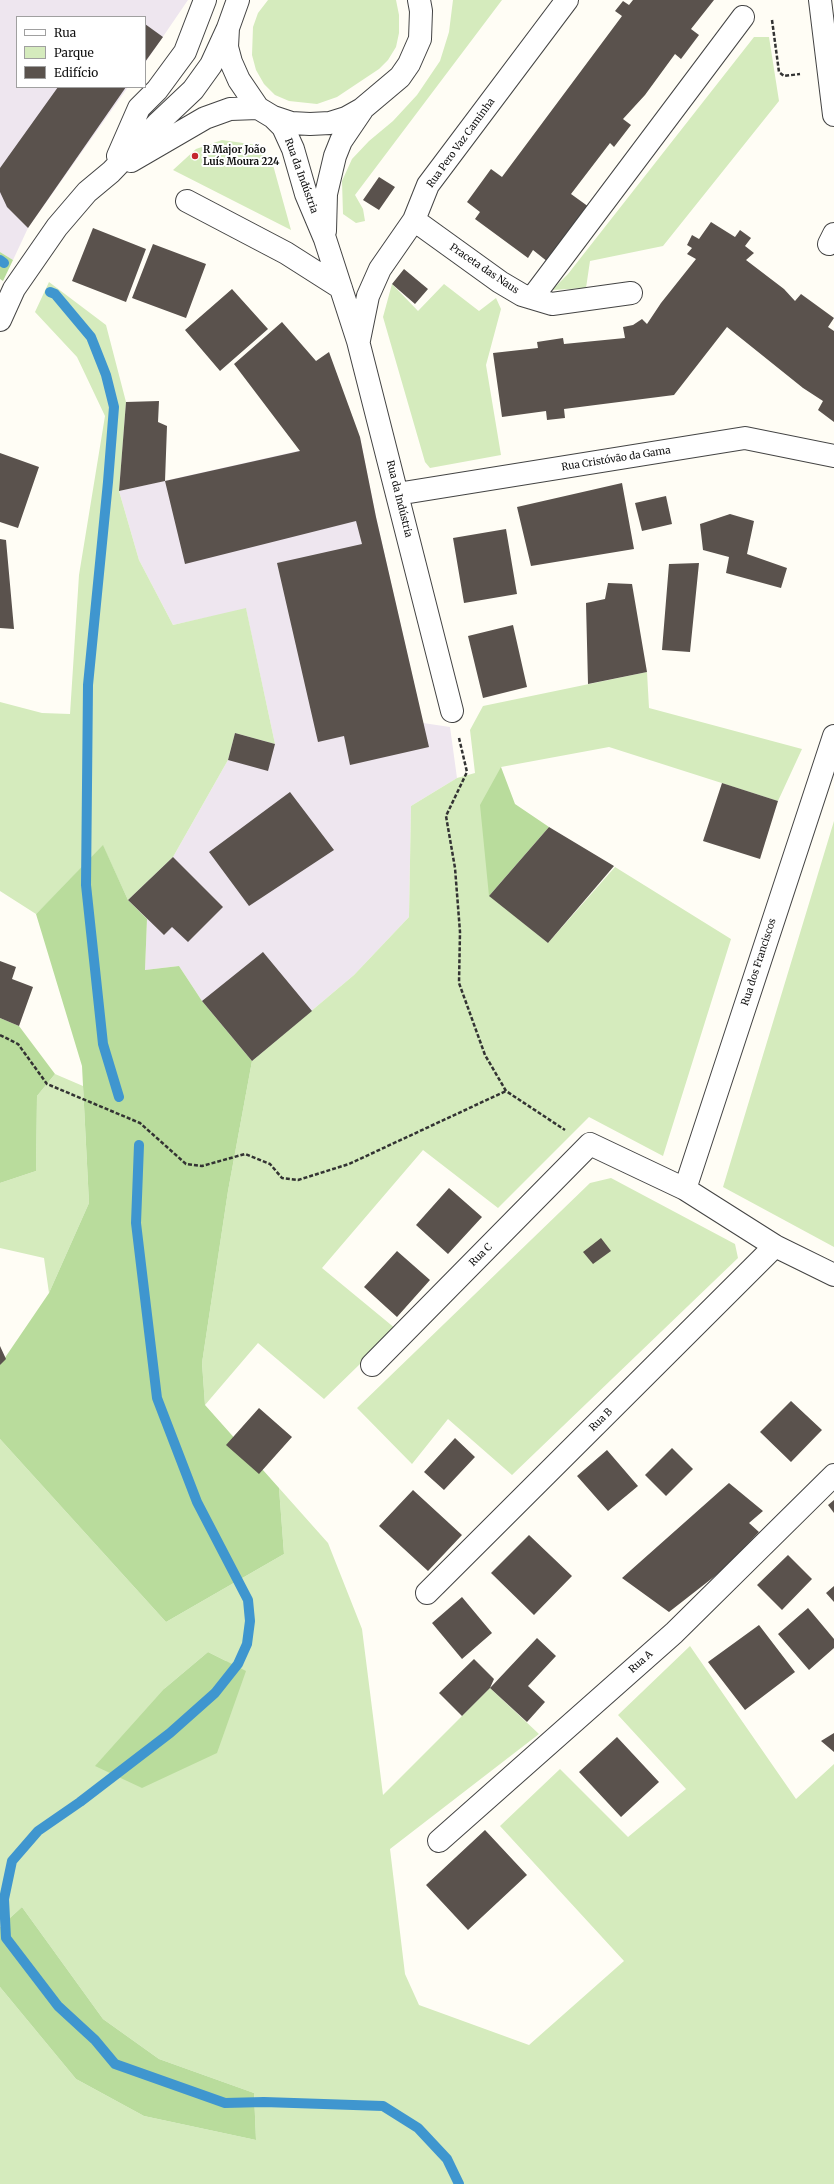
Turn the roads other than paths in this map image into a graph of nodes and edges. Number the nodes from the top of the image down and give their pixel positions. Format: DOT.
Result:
graph roads {
  1 [pos="205,0"];
  2 [pos="238,0"];
  3 [pos="419,0"];
  4 [pos="430,0"];
  5 [pos="567,0"];
  6 [pos="820,0"];
  7 [pos="743,17"];
  8 [pos="228,28"];
  9 [pos="422,28"];
  10 [pos="362,109"];
  11 [pos="266,112"];
  12 [pos="834,115"];
  13 [pos="111,172"];
  14 [pos="186,201"];
  15 [pos="414,220"];
  16 [pos="325,238"];
  17 [pos="341,288"];
  18 [pos="631,293"];
  19 [pos="532,298"];
  20 [pos="0,320"];
  21 [pos="358,341"];
  22 [pos="834,456"];
  23 [pos="397,494"];
  24 [pos="452,710"];
  25 [pos="834,736"];
  26 [pos="685,1188"];
  27 [pos="775,1246"];
  28 [pos="834,1275"];
  29 [pos="372,1365"];
  30 [pos="834,1475"];
  31 [pos="427,1593"];
  32 [pos="439,1841"];
  1 -- 13 [label="street"];
  2 -- 8 [label="street"];
  3 -- 9 [label="street"];
  4 -- 9 [label="street"];
  5 -- 15 [label="street, Rua Pero Vaz Caminha"];
  6 -- 12 [label="street"];
  7 -- 19 [label="street"];
  8 -- 11 [label="street, Rua da Indústria"];
  8 -- 13 [label="street"];
  9 -- 10 [label="street"];
  10 -- 11 [label="street"];
  10 -- 16 [label="street, Rua da Indústria"];
  11 -- 13 [label="street"];
  11 -- 16 [label="street, Rua da Indústria"];
  13 -- 20 [label="street"];
  14 -- 17 [label="street"];
  15 -- 19 [label="street, Praceta das Naus"];
  15 -- 21 [label="street, Rua Pero Vaz Caminha"];
  16 -- 17 [label="street, Rua da Indústria"];
  17 -- 21 [label="street, Rua da Indústria"];
  18 -- 19 [label="street, Praceta das Naus"];
  21 -- 23 [label="street, Rua da Indústria"];
  22 -- 23 [label="street, Rua Cristóvão da Gama"];
  23 -- 24 [label="street, Rua da Indústria"];
  25 -- 26 [label="street, Rua dos Franciscos"];
  26 -- 27 [label="street"];
  26 -- 29 [label="street, Rua C"];
  27 -- 28 [label="street"];
  27 -- 31 [label="street, Rua B"];
  30 -- 32 [label="street, Rua A"];
}
